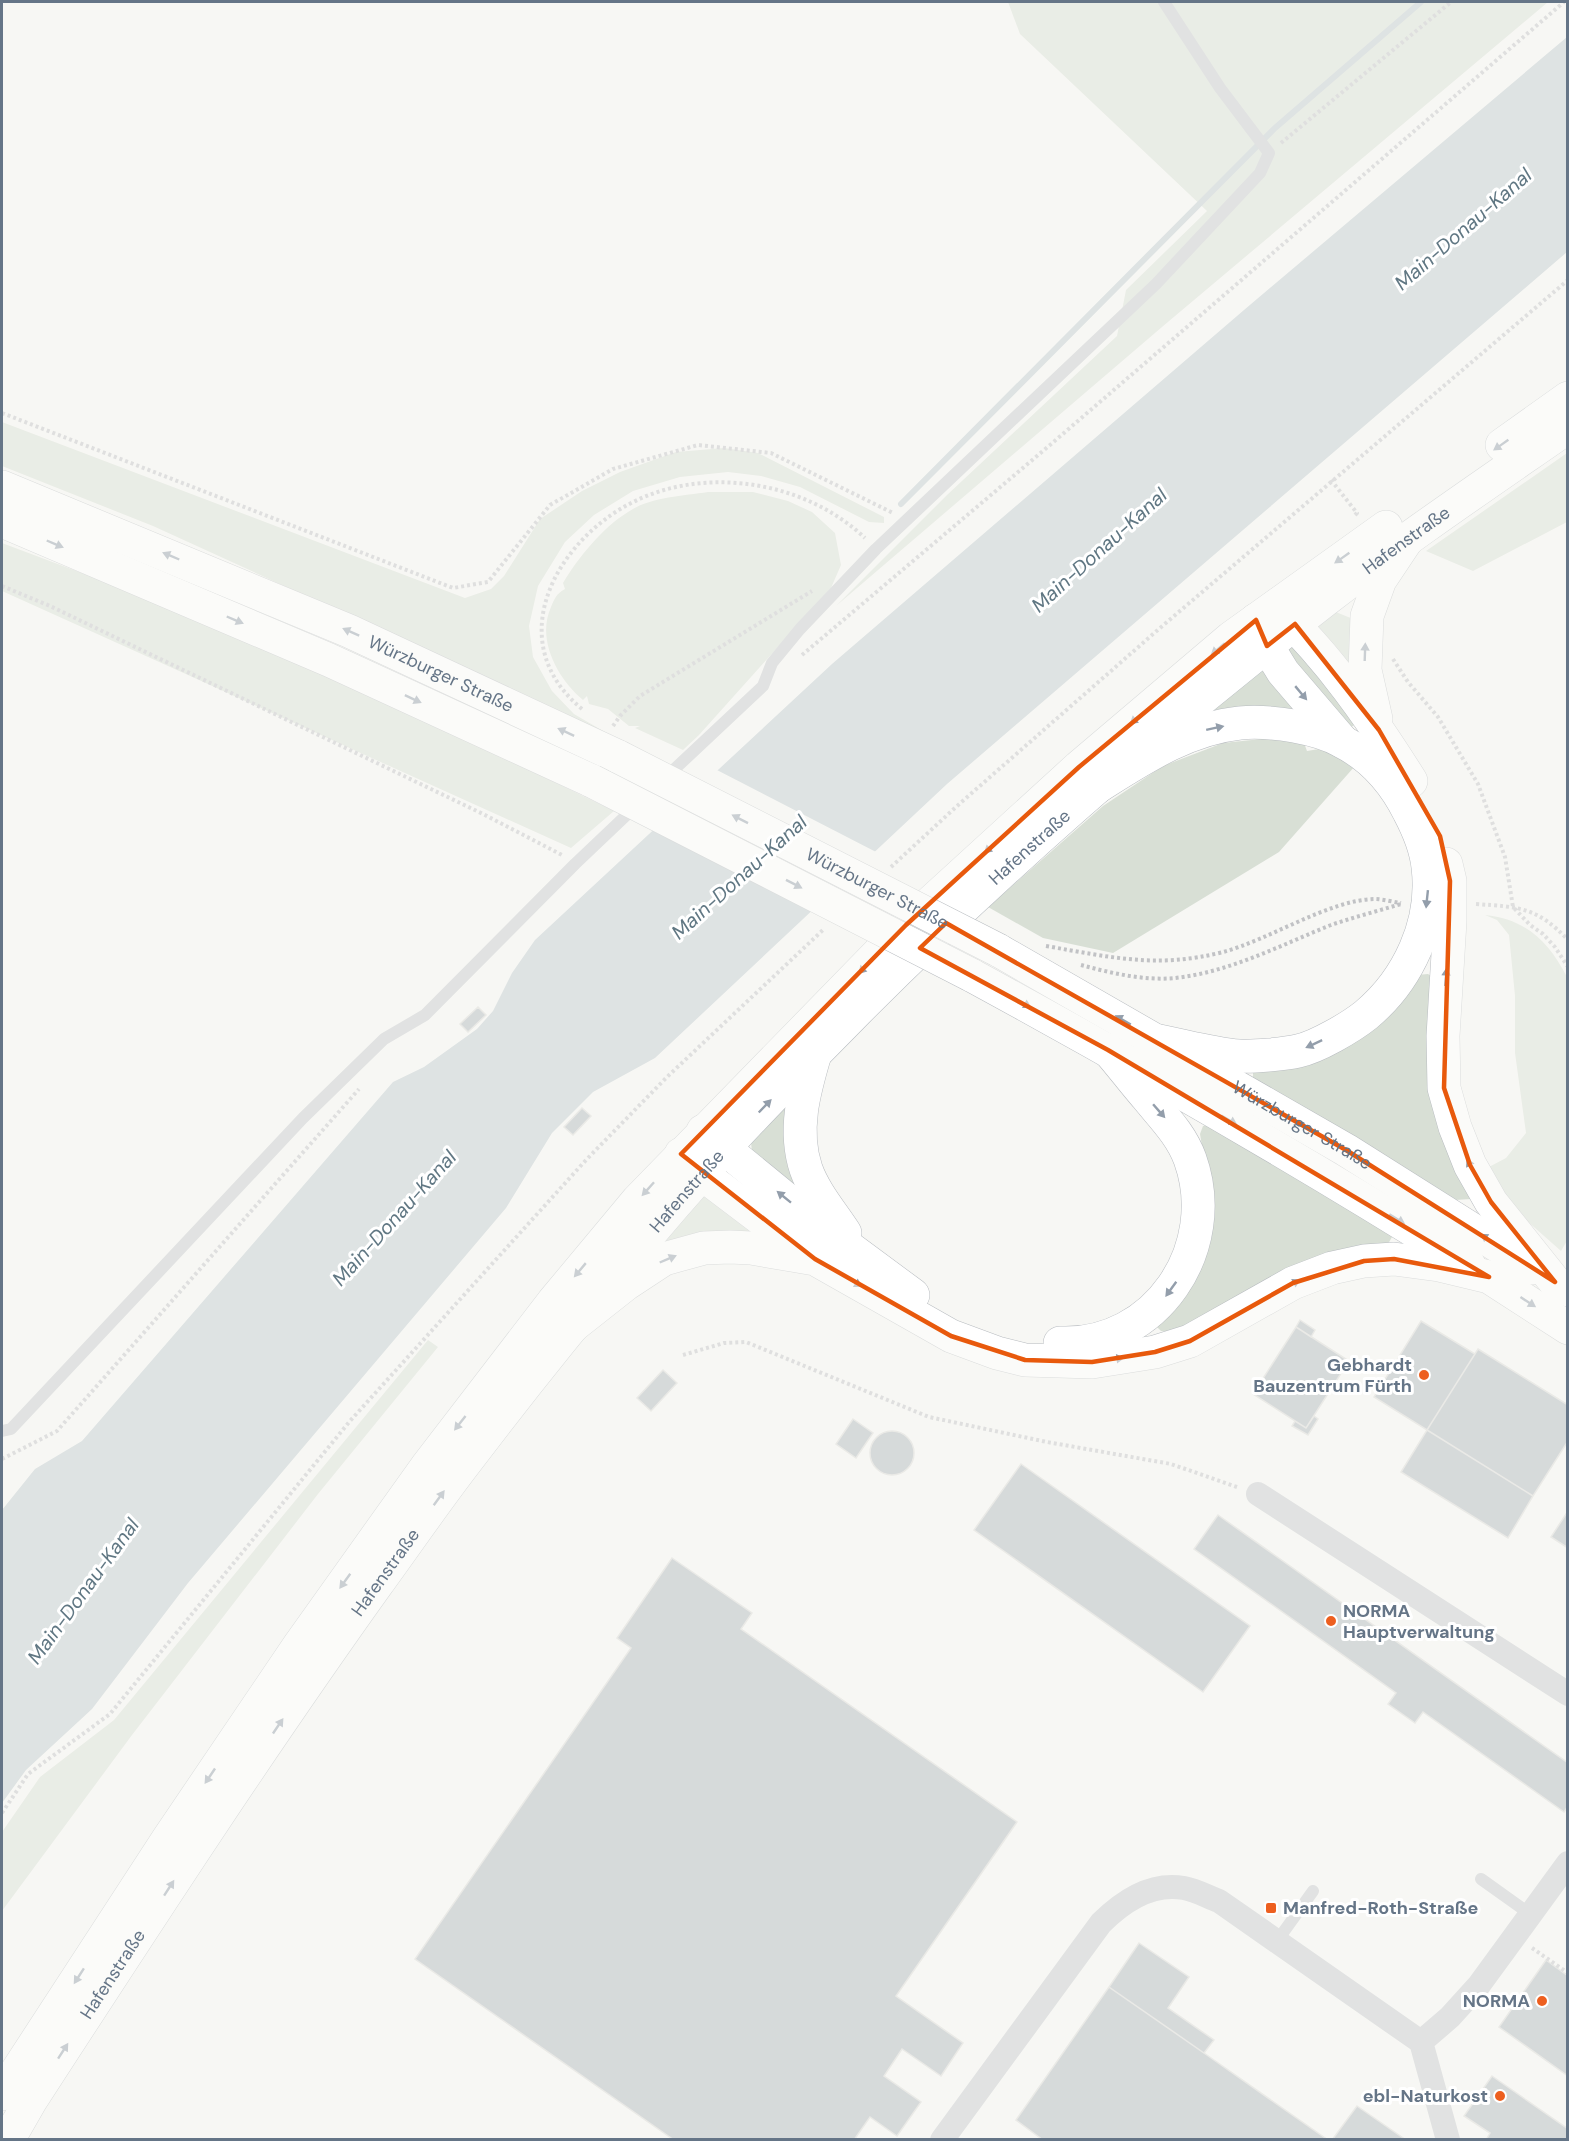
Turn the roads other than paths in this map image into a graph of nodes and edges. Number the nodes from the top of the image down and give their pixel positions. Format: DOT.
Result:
graph roads {
  1 [pos="1164,2"];
  2 [pos="1568,398"];
  3 [pos="1568,427"];
  4 [pos="2,487"];
  5 [pos="2,521"];
  6 [pos="1406,541"];
  7 [pos="1273,624"];
  8 [pos="1379,730"];
  9 [pos="1342,741"];
  10 [pos="1089,792"];
  11 [pos="1159,1041"];
  12 [pos="1108,1050"];
  13 [pos="815,1054"];
  14 [pos="703,1152"];
  15 [pos="862,1257"];
  16 [pos="815,1259"];
  17 [pos="1489,1277"];
  18 [pos="1561,1286"];
  19 [pos="1568,1328"];
  20 [pos="569,1329"];
  21 [pos="2,1431"];
  22 [pos="1258,1494"];
  23 [pos="1568,1694"];
  24 [pos="1568,1863"];
  25 [pos="1481,1879"];
  26 [pos="1313,1891"];
  27 [pos="1530,1914"];
  28 [pos="1277,1941"];
  29 [pos="1421,2042"];
  30 [pos="2,2094"];
  31 [pos="2,2138"];
  32 [pos="8,2139"];
  33 [pos="942,2139"];
  34 [pos="1448,2139"];
  1 -- 21 [label="lane"];
  2 -- 7 [label="main road, Hafenstraße, one-way"];
  3 -- 6 [label="main road, Hafenstraße"];
  11 -- 4 [label="main road, Würzburger Straße, one-way, bridge"];
  5 -- 12 [label="main road, Würzburger Straße, one-way, bridge"];
  6 -- 7 [label="main road, Hafenstraße"];
  8 -- 6 [label="main road, one-way"];
  7 -- 8 [label="main road"];
  7 -- 9 [label="main road, one-way"];
  7 -- 10 [label="main road, Hafenstraße"];
  7 -- 14 [label="main road, Hafenstraße, one-way"];
  18 -- 8 [label="main road, one-way"];
  10 -- 9 [label="main road, one-way"];
  9 -- 11 [label="main road, one-way"];
  10 -- 13 [label="main road, Hafenstraße"];
  18 -- 11 [label="main road, Würzburger Straße, one-way"];
  12 -- 15 [label="main road, one-way"];
  12 -- 17 [label="main road, Würzburger Straße, one-way"];
  14 -- 13 [label="main road, Hafenstraße, one-way"];
  13 -- 15 [label="main road"];
  15 -- 14 [label="main road, one-way"];
  14 -- 16 [label="main road"];
  14 -- 20 [label="main road, Hafenstraße"];
  14 -- 30 [label="main road, Hafenstraße, one-way"];
  16 -- 17 [label="main road, one-way"];
  20 -- 16 [label="main road, one-way"];
  17 -- 19 [label="main road, Würzburger Straße, one-way"];
  32 -- 20 [label="main road, Hafenstraße, one-way"];
  22 -- 23 [label="street"];
  24 -- 27 [label="street"];
  25 -- 27 [label="lane"];
  26 -- 28 [label="lane"];
  27 -- 29 [label="street"];
  28 -- 29 [label="street"];
  28 -- 33 [label="street"];
  29 -- 34 [label="street"];
  31 -- 32 [label="street"];
}
